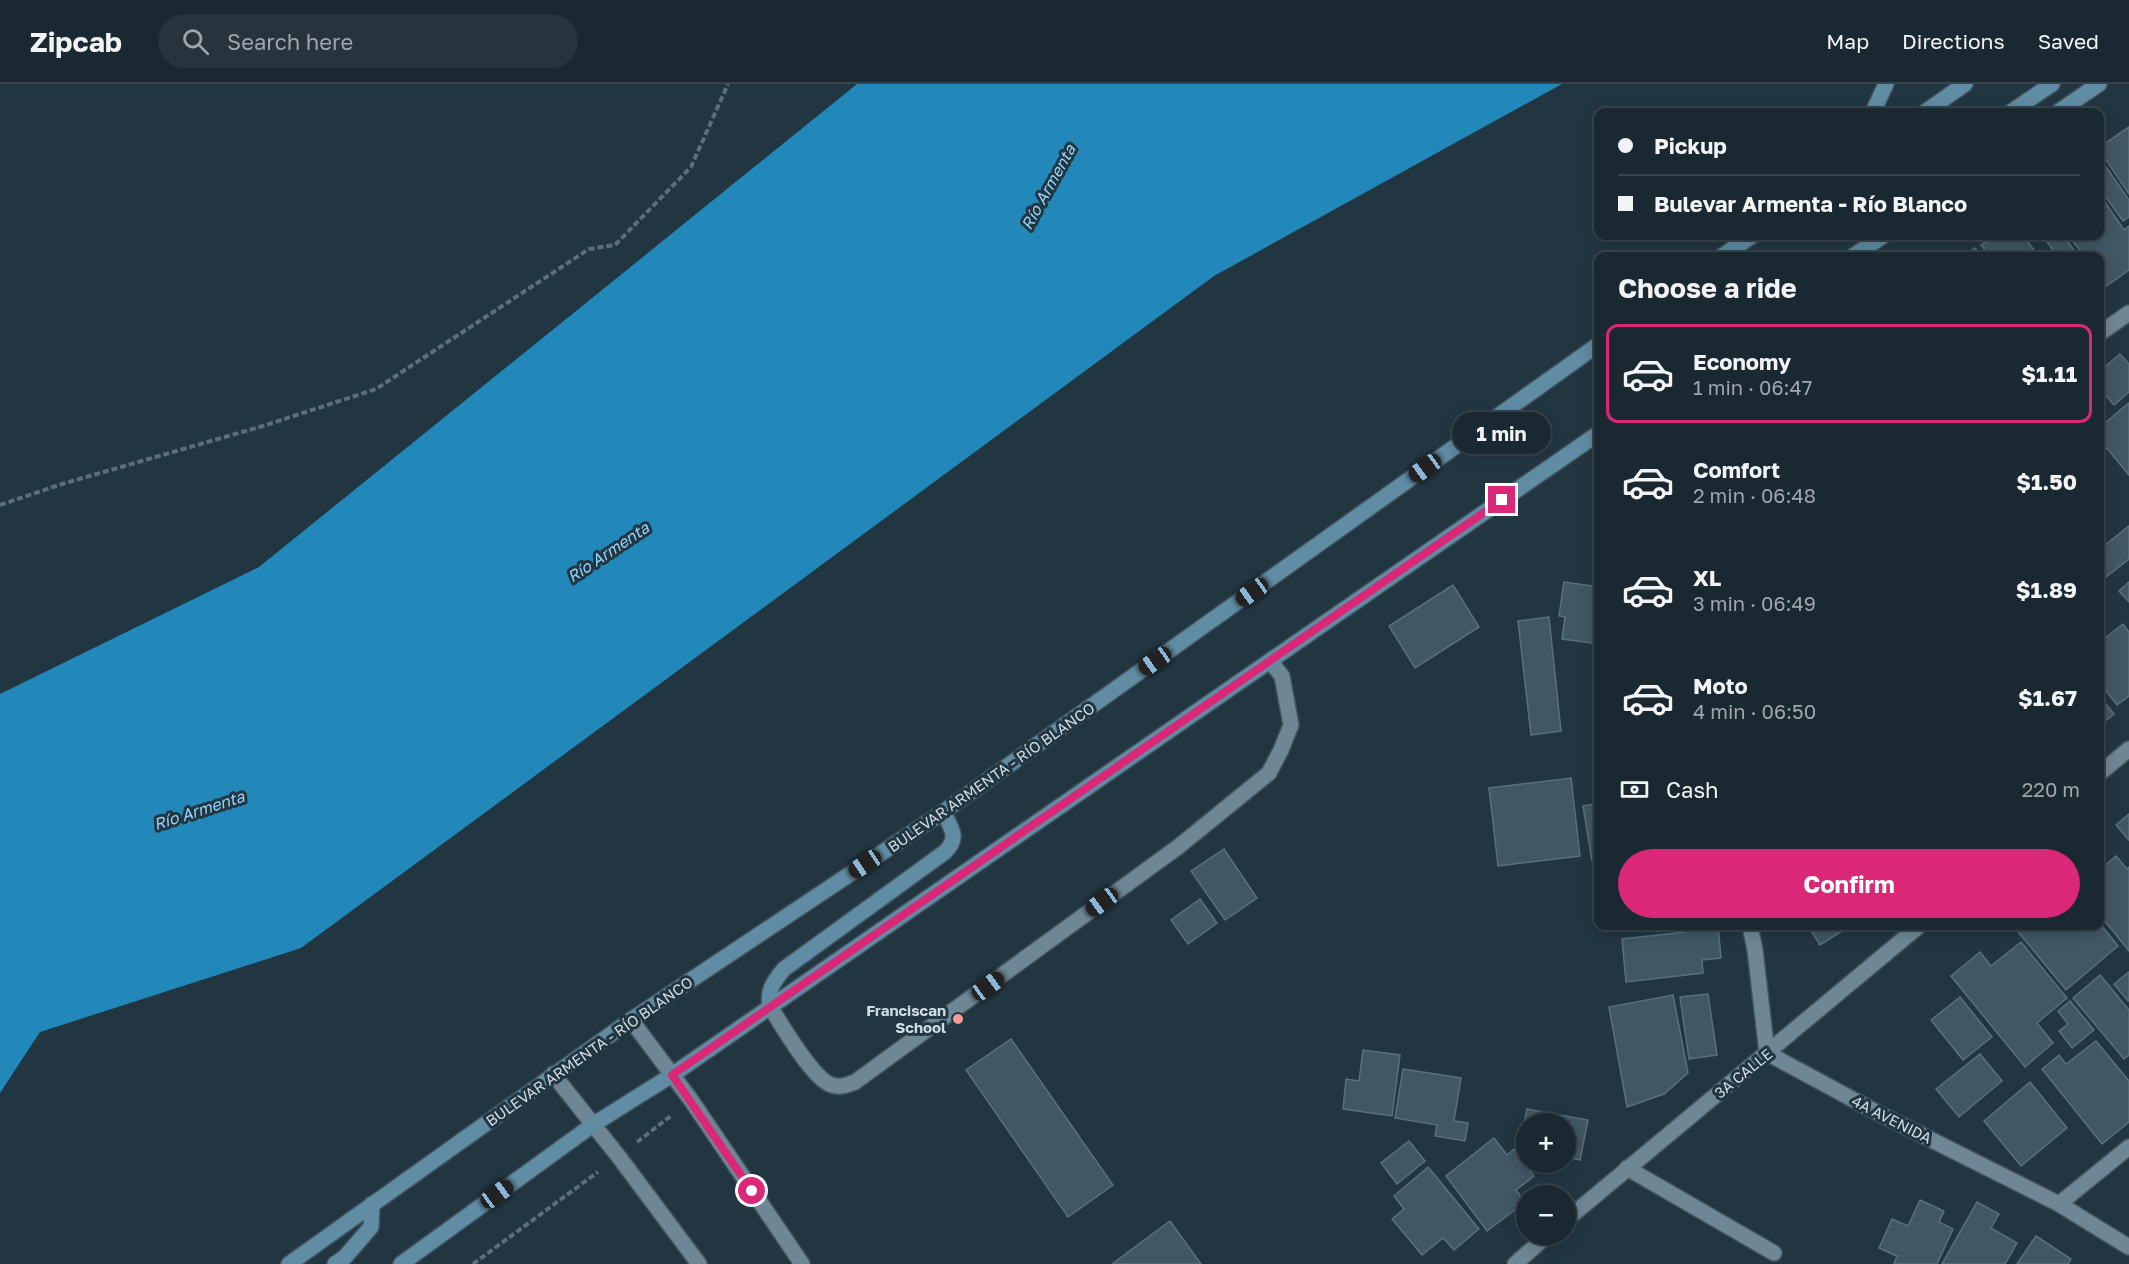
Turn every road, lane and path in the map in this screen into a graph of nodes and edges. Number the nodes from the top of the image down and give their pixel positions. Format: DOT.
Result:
graph roads {
  1 [pos="728,84"];
  2 [pos="1886,84"];
  3 [pos="1965,84"];
  4 [pos="2052,84"];
  5 [pos="2099,84"];
  6 [pos="1875,108"];
  7 [pos="1931,108"];
  8 [pos="2017,108"];
  9 [pos="2064,108"];
  10 [pos="1746,240"];
  11 [pos="1877,240"];
  12 [pos="1728,252"];
  13 [pos="1859,252"];
  14 [pos="2129,313"];
  15 [pos="2104,330"];
  16 [pos="1594,348"];
  17 [pos="1594,436"];
  18 [pos="0,505"];
  19 [pos="1270,661"];
  20 [pos="2129,749"];
  21 [pos="2104,770"];
  22 [pos="943,812"];
  23 [pos="1751,930"];
  24 [pos="1914,930"];
  25 [pos="770,1007"];
  26 [pos="631,1020"];
  27 [pos="1767,1053"];
  28 [pos="553,1074"];
  29 [pos="672,1075"];
  30 [pos="691,1100"];
  31 [pos="594,1124"];
  32 [pos="2129,1147"];
  33 [pos="619,1157"];
  34 [pos="1627,1168"];
  35 [pos="372,1204"];
  36 [pos="2059,1204"];
  37 [pos="1576,1211"];
  38 [pos="1537,1245"];
  39 [pos="2129,1247"];
  40 [pos="1774,1253"];
  41 [pos="289,1264"];
  42 [pos="335,1264"];
  43 [pos="401,1264"];
  44 [pos="473,1264"];
  45 [pos="699,1264"];
  46 [pos="802,1264"];
  47 [pos="1515,1264"];
  1 -- 18 [label="path"];
  2 -- 6 [label="main road"];
  3 -- 7 [label="main road"];
  4 -- 8 [label="main road"];
  5 -- 9 [label="main road"];
  10 -- 12 [label="main road"];
  11 -- 13 [label="main road"];
  14 -- 15 [label="street"];
  16 -- 22 [label="main road, BULEVAR ARMENTA - RÍO BLANCO"];
  17 -- 19 [label="main road"];
  19 -- 25 [label="main road"];
  19 -- 25 [label="street"];
  20 -- 21 [label="street"];
  22 -- 25 [label="main road"];
  22 -- 26 [label="main road, BULEVAR ARMENTA - RÍO BLANCO"];
  23 -- 27 [label="street"];
  24 -- 27 [label="street, 3A CALLE"];
  25 -- 29 [label="main road"];
  26 -- 28 [label="main road, BULEVAR ARMENTA - RÍO BLANCO"];
  26 -- 29 [label="street"];
  27 -- 34 [label="street, 3A CALLE"];
  27 -- 36 [label="street, 4A AVENIDA"];
  28 -- 31 [label="street"];
  28 -- 35 [label="main road, BULEVAR ARMENTA - RÍO BLANCO"];
  29 -- 30 [label="street"];
  29 -- 31 [label="main road"];
  30 -- 33 [label="path"];
  30 -- 46 [label="street"];
  31 -- 33 [label="street"];
  31 -- 43 [label="main road"];
  32 -- 36 [label="street"];
  33 -- 44 [label="path"];
  33 -- 45 [label="street"];
  34 -- 37 [label="street, 3A CALLE"];
  34 -- 40 [label="street"];
  35 -- 41 [label="main road, BULEVAR ARMENTA - RÍO BLANCO"];
  35 -- 42 [label="main road"];
  36 -- 39 [label="street, 4A AVENIDA"];
  38 -- 47 [label="street"];
}
